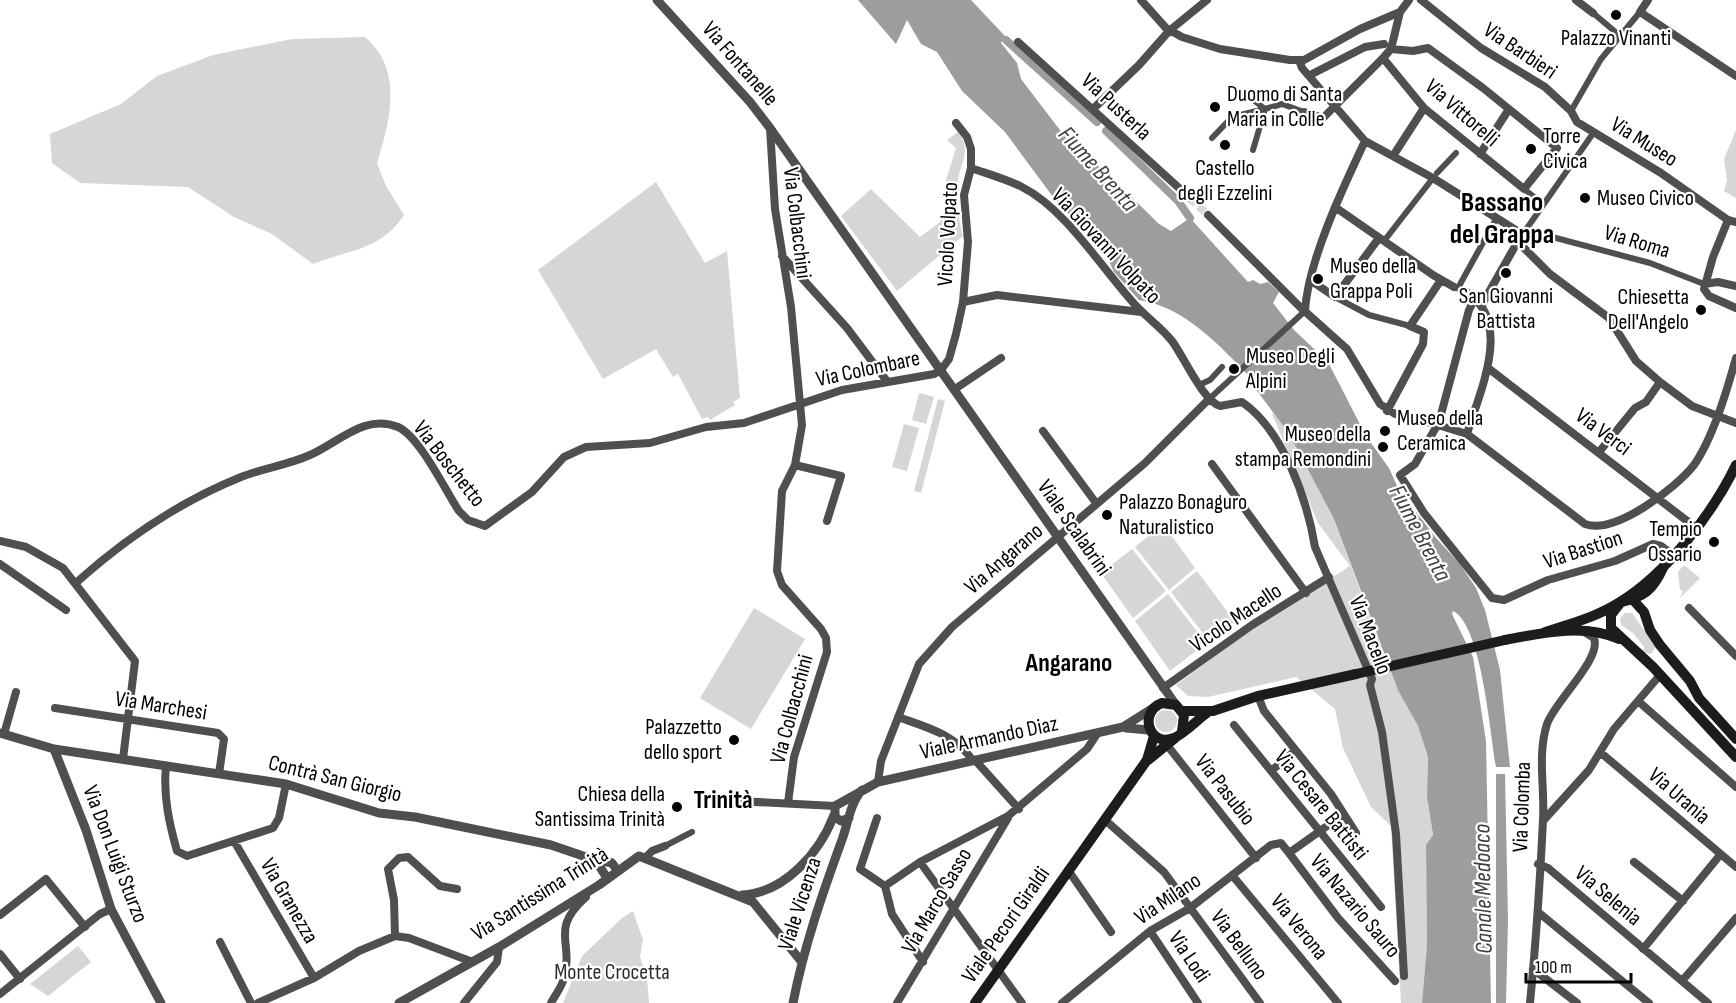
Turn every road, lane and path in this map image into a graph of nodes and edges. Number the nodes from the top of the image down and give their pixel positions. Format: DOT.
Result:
graph roads {
  1 [pos="657,0"];
  2 [pos="1141,0"];
  3 [pos="1207,0"];
  4 [pos="1409,0"];
  5 [pos="1421,0"];
  6 [pos="1576,0"];
  7 [pos="1648,0"];
  8 [pos="1400,12"];
  9 [pos="1640,12"];
  10 [pos="1593,13"];
  11 [pos="1169,31"];
  12 [pos="1619,35"];
  13 [pos="1018,42"];
  14 [pos="1384,44"];
  15 [pos="1391,50"];
  16 [pos="1383,58"];
  17 [pos="1299,60"];
  18 [pos="1310,75"];
  19 [pos="1736,76"];
  20 [pos="1243,92"];
  21 [pos="1334,105"];
  22 [pos="1424,108"];
  23 [pos="1093,109"];
  24 [pos="1509,109"];
  25 [pos="1265,110"];
  26 [pos="1571,111"];
  27 [pos="1304,112"];
  28 [pos="956,123"];
  29 [pos="770,128"];
  30 [pos="1594,132"];
  31 [pos="1212,138"];
  32 [pos="1365,141"];
  33 [pos="1252,150"];
  34 [pos="1456,153"];
  35 [pos="1480,154"];
  36 [pos="1393,156"];
  37 [pos="971,168"];
  38 [pos="1435,176"];
  39 [pos="1524,189"];
  40 [pos="1190,198"];
  41 [pos="1542,206"];
  42 [pos="1335,207"];
  43 [pos="1208,215"];
  44 [pos="1496,219"];
  45 [pos="1732,221"];
  46 [pos="1526,229"];
  47 [pos="1382,239"];
  48 [pos="1518,242"];
  49 [pos="782,256"];
  50 [pos="1310,280"];
  51 [pos="1441,280"];
  52 [pos="1704,284"];
  53 [pos="1736,286"];
  54 [pos="1457,287"];
  55 [pos="1335,297"];
  56 [pos="963,302"];
  57 [pos="1477,303"];
  58 [pos="1736,308"];
  59 [pos="1305,311"];
  60 [pos="1141,312"];
  61 [pos="1410,326"];
  62 [pos="1001,358"];
  63 [pos="1736,358"];
  64 [pos="1222,367"];
  65 [pos="1488,368"];
  66 [pos="940,370"];
  67 [pos="886,381"];
  68 [pos="1660,382"];
  69 [pos="1199,386"];
  70 [pos="955,389"];
  71 [pos="1208,400"];
  72 [pos="801,402"];
  73 [pos="1387,411"];
  74 [pos="1717,415"];
  75 [pos="1736,423"];
  76 [pos="1043,431"];
  77 [pos="1467,434"];
  78 [pos="1599,452"];
  79 [pos="1212,464"];
  80 [pos="795,465"];
  81 [pos="1736,465"];
  82 [pos="1733,476"];
  83 [pos="1657,497"];
  84 [pos="1096,503"];
  85 [pos="827,521"];
  86 [pos="1695,527"];
  87 [pos="1056,538"];
  88 [pos="2,542"];
  89 [pos="0,552"];
  90 [pos="1673,555"];
  91 [pos="0,564"];
  92 [pos="1663,568"];
  93 [pos="1329,577"];
  94 [pos="77,582"];
  95 [pos="1306,592"];
  96 [pos="1634,601"];
  97 [pos="1621,602"];
  98 [pos="1689,608"];
  99 [pos="66,610"];
  100 [pos="1611,628"];
  101 [pos="1561,631"];
  102 [pos="1586,632"];
  103 [pos="1543,633"];
  104 [pos="1622,640"];
  105 [pos="1660,645"];
  106 [pos="1736,656"];
  107 [pos="1644,658"];
  108 [pos="1660,675"];
  109 [pos="1163,689"];
  110 [pos="16,692"];
  111 [pos="1258,696"];
  112 [pos="1638,701"];
  113 [pos="1157,705"];
  114 [pos="55,708"];
  115 [pos="1179,708"];
  116 [pos="1211,710"];
  117 [pos="898,717"];
  118 [pos="128,719"];
  119 [pos="1234,725"];
  120 [pos="1123,728"];
  121 [pos="2,733"];
  122 [pos="1152,733"];
  123 [pos="1097,734"];
  124 [pos="1180,734"];
  125 [pos="1736,739"];
  126 [pos="1167,745"];
  127 [pos="54,749"];
  128 [pos="1295,751"];
  129 [pos="1600,752"];
  130 [pos="1736,757"];
  131 [pos="123,759"];
  132 [pos="1147,760"];
  133 [pos="974,761"];
  134 [pos="166,766"];
  135 [pos="1270,771"];
  136 [pos="219,774"];
  137 [pos="878,782"];
  138 [pos="286,784"];
  139 [pos="1736,787"];
  140 [pos="863,789"];
  141 [pos="737,801"];
  142 [pos="788,803"];
  143 [pos="836,809"];
  144 [pos="1019,809"];
  145 [pos="851,814"];
  146 [pos="1344,814"];
  147 [pos="1008,816"];
  148 [pos="877,818"];
  149 [pos="1105,820"];
  150 [pos="1543,821"];
  151 [pos="1318,831"];
  152 [pos="692,832"];
  153 [pos="1356,833"];
  154 [pos="234,841"];
  155 [pos="665,846"];
  156 [pos="1292,850"];
  157 [pos="1720,855"];
  158 [pos="646,857"];
  159 [pos="589,858"];
  160 [pos="1256,858"];
  161 [pos="920,862"];
  162 [pos="1634,862"];
  163 [pos="1539,864"];
  164 [pos="1736,867"];
  165 [pos="617,870"];
  166 [pos="1068,870"];
  167 [pos="1232,875"];
  168 [pos="607,878"];
  169 [pos="885,886"];
  170 [pos="457,889"];
  171 [pos="766,890"];
  172 [pos="585,893"];
  173 [pos="740,895"];
  174 [pos="1683,901"];
  175 [pos="759,907"];
  176 [pos="953,908"];
  177 [pos="1190,908"];
  178 [pos="1381,908"];
  179 [pos="111,909"];
  180 [pos="1538,912"];
  181 [pos="0,915"];
  182 [pos="1736,918"];
  183 [pos="85,927"];
  184 [pos="1111,932"];
  185 [pos="1150,932"];
  186 [pos="395,936"];
  187 [pos="220,942"];
  188 [pos="499,946"];
  189 [pos="1642,949"];
  190 [pos="0,954"];
  191 [pos="470,961"];
  192 [pos="801,961"];
  193 [pos="923,962"];
  194 [pos="1533,969"];
  195 [pos="998,970"];
  196 [pos="1404,976"];
  197 [pos="314,978"];
  198 [pos="20,979"];
  199 [pos="1395,981"];
  200 [pos="1682,981"];
  201 [pos="0,994"];
  202 [pos="161,1003"];
  203 [pos="251,1003"];
  204 [pos="258,1003"];
  205 [pos="399,1003"];
  206 [pos="464,1003"];
  207 [pos="551,1003"];
  208 [pos="793,1003"];
  209 [pos="897,1003"];
  210 [pos="975,1003"];
  211 [pos="1022,1003"];
  212 [pos="1062,1003"];
  213 [pos="1198,1003"];
  214 [pos="1260,1003"];
  215 [pos="1338,1003"];
  216 [pos="1530,1003"];
  217 [pos="1576,1003"];
  218 [pos="1649,1003"];
  219 [pos="1708,1003"];
  1 -- 29 [label="street, Via Fontanelle"];
  2 -- 11 [label="street"];
  3 -- 11 [label="street"];
  4 -- 8 [label="street"];
  5 -- 26 [label="street, Via Barbieri"];
  6 -- 10 [label="street"];
  7 -- 9 [label="street"];
  8 -- 15 [label="street"];
  8 -- 17 [label="street"];
  9 -- 12 [label="street"];
  9 -- 19 [label="street"];
  10 -- 12 [label="street"];
  11 -- 17 [label="street"];
  11 -- 23 [label="street"];
  12 -- 26 [label="street"];
  13 -- 23 [label="street, Via Pusterla"];
  14 -- 18 [label="street"];
  15 -- 16 [label="street"];
  15 -- 24 [label="street"];
  16 -- 21 [label="street"];
  16 -- 22 [label="street, Via Vittorelli"];
  17 -- 18 [label="street"];
  18 -- 21 [label="street"];
  20 -- 25 [label="street"];
  21 -- 27 [label="street"];
  21 -- 32 [label="street"];
  22 -- 35 [label="street, Via Vittorelli"];
  22 -- 36 [label="street"];
  23 -- 40 [label="street, Via Pusterla"];
  24 -- 35 [label="street"];
  24 -- 39 [label="street"];
  25 -- 27 [label="street"];
  25 -- 31 [label="street"];
  25 -- 33 [label="street"];
  26 -- 30 [label="street, Via Museo"];
  28 -- 37 [label="street"];
  29 -- 49 [label="street, Via Colbacchini"];
  29 -- 66 [label="street, Viale Scalabrini"];
  30 -- 41 [label="street"];
  30 -- 45 [label="street, Via Museo"];
  32 -- 36 [label="street"];
  32 -- 42 [label="street"];
  34 -- 38 [label="street"];
  35 -- 39 [label="street, Via Vittorelli"];
  36 -- 38 [label="street"];
  37 -- 56 [label="street, Vicolo Volpato"];
  37 -- 60 [label="street, Via Giovanni Volpato"];
  38 -- 44 [label="street"];
  38 -- 47 [label="street"];
  39 -- 41 [label="street"];
  41 -- 46 [label="street"];
  42 -- 47 [label="street"];
  42 -- 50 [label="street"];
  43 -- 59 [label="street"];
  44 -- 46 [label="street"];
  44 -- 54 [label="street"];
  45 -- 52 [label="street"];
  46 -- 48 [label="street"];
  46 -- 52 [label="street, Via Roma"];
  47 -- 51 [label="street"];
  47 -- 55 [label="street"];
  48 -- 57 [label="street"];
  48 -- 68 [label="street"];
  49 -- 67 [label="street"];
  49 -- 72 [label="street, Via Colbacchini"];
  50 -- 55 [label="street"];
  50 -- 59 [label="street"];
  51 -- 54 [label="street"];
  51 -- 61 [label="street"];
  52 -- 53 [label="street, Via Roma"];
  52 -- 58 [label="street"];
  54 -- 57 [label="street"];
  55 -- 61 [label="street"];
  56 -- 60 [label="street"];
  56 -- 66 [label="street, Via Colombare"];
  57 -- 65 [label="street"];
  57 -- 90 [label="street, Via Bastion"];
  59 -- 71 [label="street, Via Angarano"];
  59 -- 73 [label="street"];
  60 -- 69 [label="street, Via Giovanni Volpato"];
  61 -- 73 [label="street"];
  62 -- 70 [label="street"];
  63 -- 74 [label="street"];
  64 -- 69 [label="street"];
  65 -- 77 [label="street"];
  65 -- 78 [label="street, Via Verci"];
  66 -- 67 [label="street, Via Colombare"];
  66 -- 70 [label="street, Viale Scalabrini"];
  67 -- 72 [label="street, Via Colombare"];
  68 -- 74 [label="street"];
  68 -- 78 [label="street"];
  69 -- 71 [label="street, Via Giovanni Volpato"];
  70 -- 87 [label="street, Viale Scalabrini"];
  71 -- 84 [label="street, Via Angarano"];
  71 -- 93 [label="street, Via Macello"];
  72 -- 80 [label="street, Via Colbacchini"];
  72 -- 94 [label="street, Via Boschetto"];
  73 -- 77 [label="street"];
  74 -- 75 [label="street"];
  74 -- 83 [label="street"];
  76 -- 84 [label="street"];
  77 -- 83 [label="street"];
  78 -- 83 [label="street, Via Verci"];
  79 -- 95 [label="street"];
  80 -- 85 [label="street"];
  80 -- 142 [label="street, Via Colbacchini"];
  81 -- 82 [label="main road"];
  82 -- 86 [label="main road"];
  83 -- 86 [label="street, Via Verci"];
  84 -- 87 [label="street, Via Angarano"];
  86 -- 90 [label="main road"];
  87 -- 109 [label="street, Viale Scalabrini"];
  87 -- 117 [label="street, Via Angarano"];
  88 -- 89 [label="street"];
  88 -- 94 [label="street"];
  90 -- 92 [label="main road"];
  91 -- 99 [label="street"];
  92 -- 96 [label="main road"];
  92 -- 97 [label="main road"];
  93 -- 95 [label="street, Vicolo Macello"];
  93 -- 196 [label="street, Via Macello"];
  94 -- 118 [label="street"];
  95 -- 109 [label="street, Vicolo Macello"];
  96 -- 97 [label="main road"];
  96 -- 105 [label="main road"];
  97 -- 100 [label="main road"];
  97 -- 103 [label="main road"];
  98 -- 106 [label="street"];
  100 -- 101 [label="main road"];
  100 -- 104 [label="main road"];
  101 -- 102 [label="main road"];
  101 -- 103 [label="main road"];
  102 -- 104 [label="main road"];
  102 -- 150 [label="street, Via Colomba"];
  103 -- 111 [label="main road, bridge"];
  104 -- 107 [label="main road"];
  105 -- 107 [label="main road"];
  105 -- 125 [label="main road"];
  107 -- 108 [label="main road"];
  108 -- 112 [label="street"];
  108 -- 130 [label="main road"];
  109 -- 113 [label="street"];
  109 -- 115 [label="street, Viale Scalabrini"];
  110 -- 121 [label="street"];
  111 -- 116 [label="main road"];
  111 -- 128 [label="street"];
  112 -- 129 [label="street"];
  112 -- 139 [label="street"];
  113 -- 115 [label="main road"];
  113 -- 120 [label="street, Viale Armando Diaz"];
  113 -- 122 [label="main road"];
  114 -- 118 [label="street, Via Marchesi"];
  115 -- 116 [label="main road"];
  115 -- 124 [label="main road"];
  116 -- 124 [label="main road"];
  117 -- 133 [label="street"];
  117 -- 137 [label="street, Via Angarano"];
  118 -- 131 [label="street"];
  118 -- 136 [label="street, Via Marchesi"];
  119 -- 135 [label="street, Via Cesare Battisti"];
  120 -- 122 [label="street, Viale Armando Diaz"];
  120 -- 123 [label="street, Viale Armando Diaz"];
  121 -- 127 [label="street, Contrà San Giorgio"];
  122 -- 124 [label="main road, Viale Armando Diaz"];
  122 -- 132 [label="main road, Viale Pecori Giraldi"];
  123 -- 133 [label="street, Viale Armando Diaz"];
  123 -- 144 [label="street"];
  124 -- 126 [label="main road, Viale Pecori Giraldi"];
  126 -- 132 [label="main road, Viale Pecori Giraldi"];
  126 -- 160 [label="street, Via Pasubio"];
  127 -- 131 [label="street, Contrà San Giorgio"];
  127 -- 179 [label="street, Via Don Luigi Sturzo"];
  128 -- 135 [label="street"];
  128 -- 146 [label="street"];
  129 -- 150 [label="street"];
  129 -- 157 [label="street, Via Urania"];
  131 -- 134 [label="street, Contrà San Giorgio"];
  132 -- 149 [label="main road, Viale Pecori Giraldi"];
  133 -- 137 [label="street, Viale Armando Diaz"];
  133 -- 144 [label="street"];
  134 -- 136 [label="street, Contrà San Giorgio"];
  134 -- 154 [label="street"];
  135 -- 151 [label="street, Via Cesare Battisti"];
  136 -- 138 [label="street, Contrà San Giorgio"];
  137 -- 140 [label="street, Viale Armando Diaz"];
  138 -- 154 [label="street"];
  138 -- 159 [label="street, Contrà San Giorgio"];
  140 -- 143 [label="street, Viale Armando Diaz"];
  140 -- 145 [label="street"];
  141 -- 142 [label="street"];
  142 -- 143 [label="street"];
  143 -- 145 [label="street"];
  143 -- 145 [label="street"];
  143 -- 171 [label="street"];
  144 -- 147 [label="street"];
  145 -- 192 [label="street, Viale Vicenza"];
  146 -- 151 [label="street"];
  146 -- 153 [label="street"];
  147 -- 161 [label="street"];
  147 -- 176 [label="street, Via Marco Sasso"];
  148 -- 169 [label="street"];
  149 -- 166 [label="main road, Viale Pecori Giraldi"];
  149 -- 177 [label="street, Via Belluno"];
  150 -- 163 [label="street, Via Colomba"];
  151 -- 156 [label="street"];
  151 -- 178 [label="street, Via Cesare Battisti"];
  152 -- 155 [label="street, Via Santissima Trinità"];
  154 -- 197 [label="street, Via Granezza"];
  155 -- 158 [label="street, Via Santissima Trinità"];
  156 -- 160 [label="street, Via Milano"];
  156 -- 199 [label="street, Via Nazario Sauro"];
  157 -- 164 [label="street, Via Urania"];
  157 -- 174 [label="street"];
  158 -- 165 [label="street, Via Santissima Trinità"];
  158 -- 173 [label="street"];
  159 -- 165 [label="street, Contrà San Giorgio"];
  159 -- 168 [label="street, Contrà San Giorgio"];
  160 -- 167 [label="street, Via Milano"];
  161 -- 169 [label="street"];
  161 -- 176 [label="street"];
  162 -- 174 [label="street"];
  163 -- 180 [label="street, Via Colomba"];
  163 -- 189 [label="street, Via Selenia"];
  165 -- 168 [label="street, Via Santissima Trinità"];
  166 -- 184 [label="street, Viale Pecori Giraldi"];
  166 -- 195 [label="main road, Viale Pecori Giraldi"];
  167 -- 177 [label="street, Via Milano"];
  167 -- 215 [label="street, Via Verona"];
  168 -- 172 [label="street, Via Santissima Trinità"];
  169 -- 193 [label="street"];
  170 -- 186 [label="street"];
  171 -- 173 [label="street"];
  171 -- 175 [label="street"];
  172 -- 188 [label="street, Via Santissima Trinità"];
  172 -- 207 [label="street"];
  173 -- 175 [label="street"];
  174 -- 189 [label="street"];
  175 -- 192 [label="street"];
  176 -- 193 [label="street, Via Marco Sasso"];
  176 -- 195 [label="street"];
  177 -- 185 [label="street, Via Milano"];
  177 -- 214 [label="street, Via Belluno"];
  179 -- 183 [label="street"];
  179 -- 202 [label="street, Via Don Luigi Sturzo"];
  180 -- 194 [label="street, Via Colomba"];
  180 -- 218 [label="street"];
  181 -- 183 [label="street"];
  182 -- 200 [label="street"];
  183 -- 198 [label="street"];
  185 -- 212 [label="street, Via Milano"];
  185 -- 213 [label="street, Via Lodi"];
  186 -- 191 [label="street, Via Santissima Trinità"];
  186 -- 197 [label="street"];
  187 -- 203 [label="street"];
  188 -- 191 [label="street, Via Santissima Trinità"];
  188 -- 206 [label="street"];
  189 -- 200 [label="street, Via Selenia"];
  190 -- 198 [label="street"];
  191 -- 205 [label="street"];
  192 -- 208 [label="street, Viale Vicenza"];
  193 -- 209 [label="street, Via Marco Sasso"];
  194 -- 216 [label="street, Via Colomba"];
  194 -- 217 [label="street"];
  195 -- 210 [label="main road, Viale Pecori Giraldi"];
  195 -- 211 [label="street"];
  197 -- 204 [label="street"];
  198 -- 201 [label="street"];
  200 -- 219 [label="street, Via Selenia"];
}
